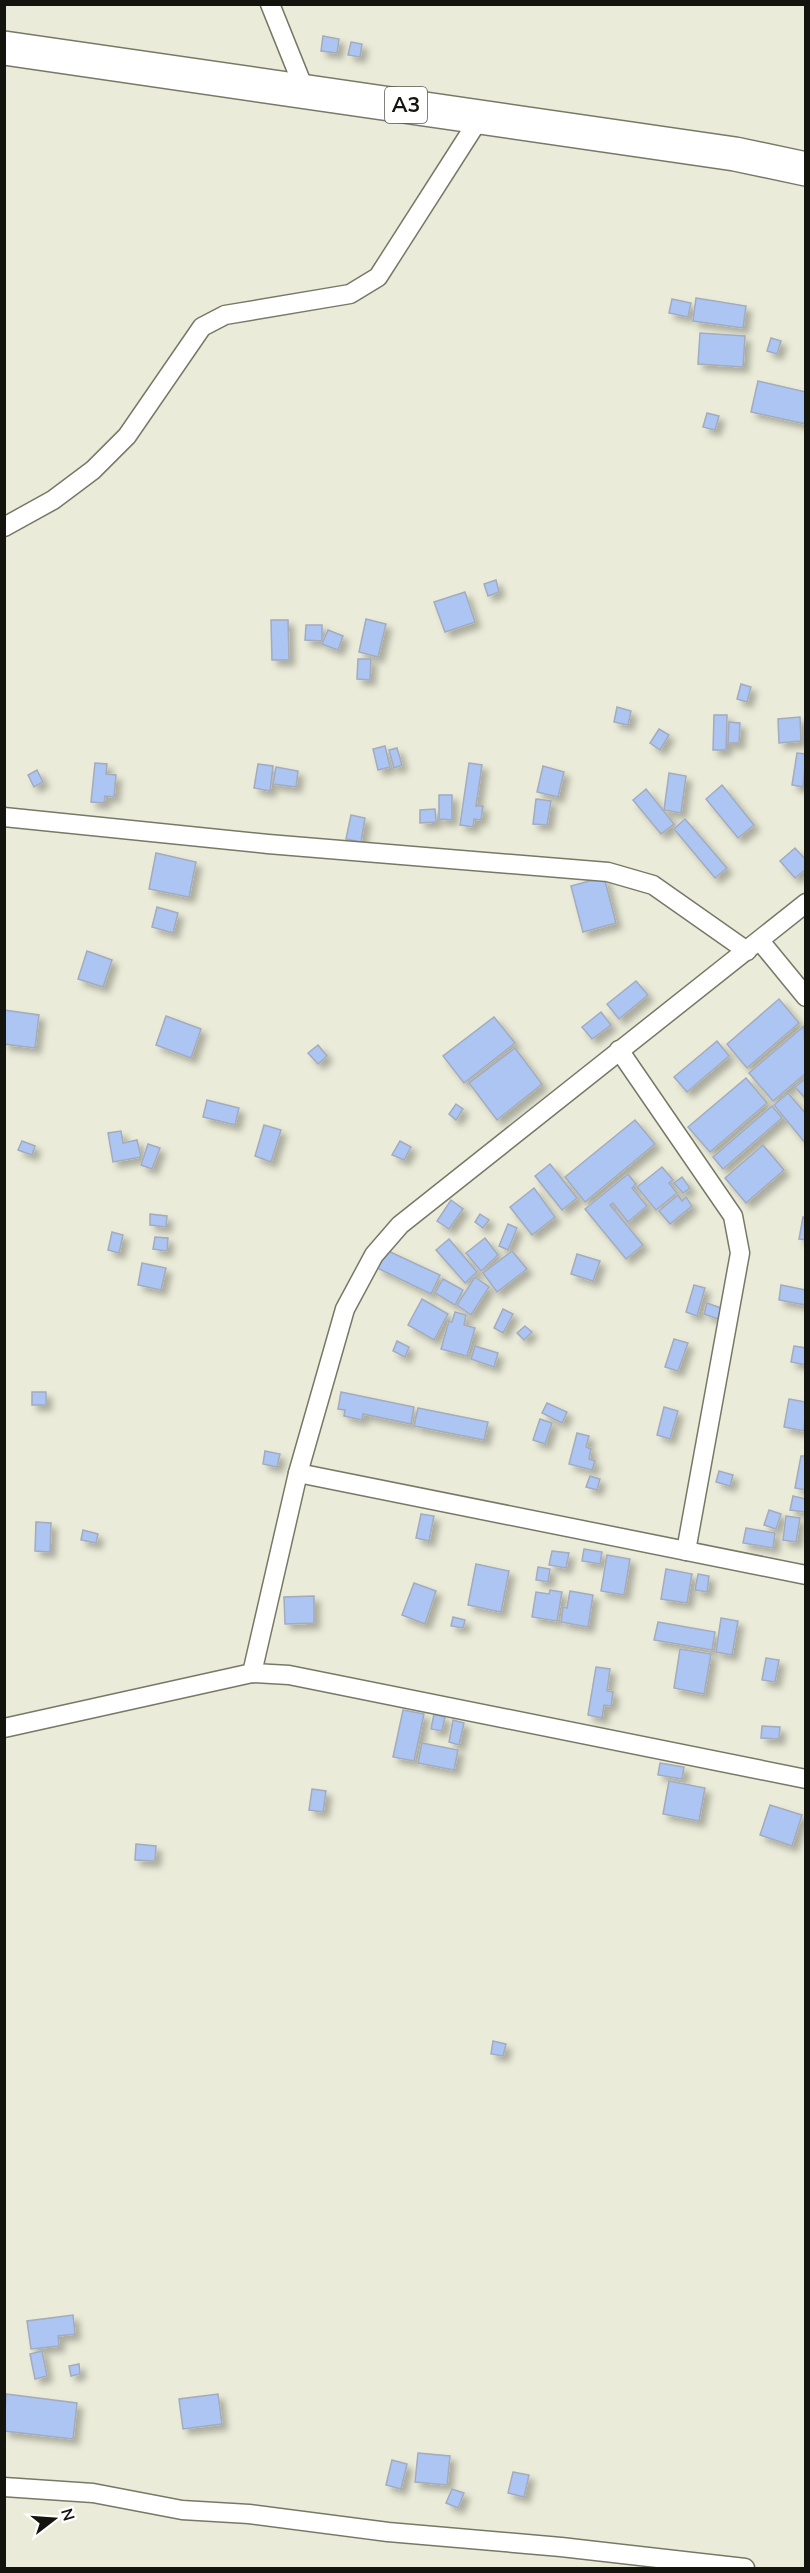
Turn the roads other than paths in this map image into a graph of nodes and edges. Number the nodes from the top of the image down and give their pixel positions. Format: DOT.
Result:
graph roads {
  1 [pos="270,4"];
  2 [pos="4,48"];
  3 [pos="305,91"];
  4 [pos="481,116"];
  5 [pos="806,169"];
  6 [pos="4,527"];
  7 [pos="4,817"];
  8 [pos="806,903"];
  9 [pos="753,946"];
  10 [pos="806,998"];
  11 [pos="619,1050"];
  12 [pos="298,1473"];
  13 [pos="686,1551"];
  14 [pos="806,1575"];
  15 [pos="252,1673"];
  16 [pos="4,1728"];
  17 [pos="806,1779"];
  18 [pos="4,2473"];
  19 [pos="13,2488"];
  20 [pos="618,2561"];
  21 [pos="745,2568"];
  1 -- 3 [label="street"];
  2 -- 3 [label="highway, A3"];
  3 -- 4 [label="highway, A3"];
  4 -- 5 [label="highway, A3"];
  4 -- 6 [label="street"];
  7 -- 9 [label="street"];
  8 -- 9 [label="street"];
  9 -- 10 [label="street"];
  9 -- 11 [label="street"];
  11 -- 12 [label="street"];
  11 -- 13 [label="street"];
  12 -- 13 [label="street"];
  12 -- 15 [label="street"];
  13 -- 14 [label="street"];
  15 -- 16 [label="street"];
  15 -- 17 [label="street"];
  18 -- 19 [label="street"];
  19 -- 20 [label="street"];
  20 -- 21 [label="street"];
}
